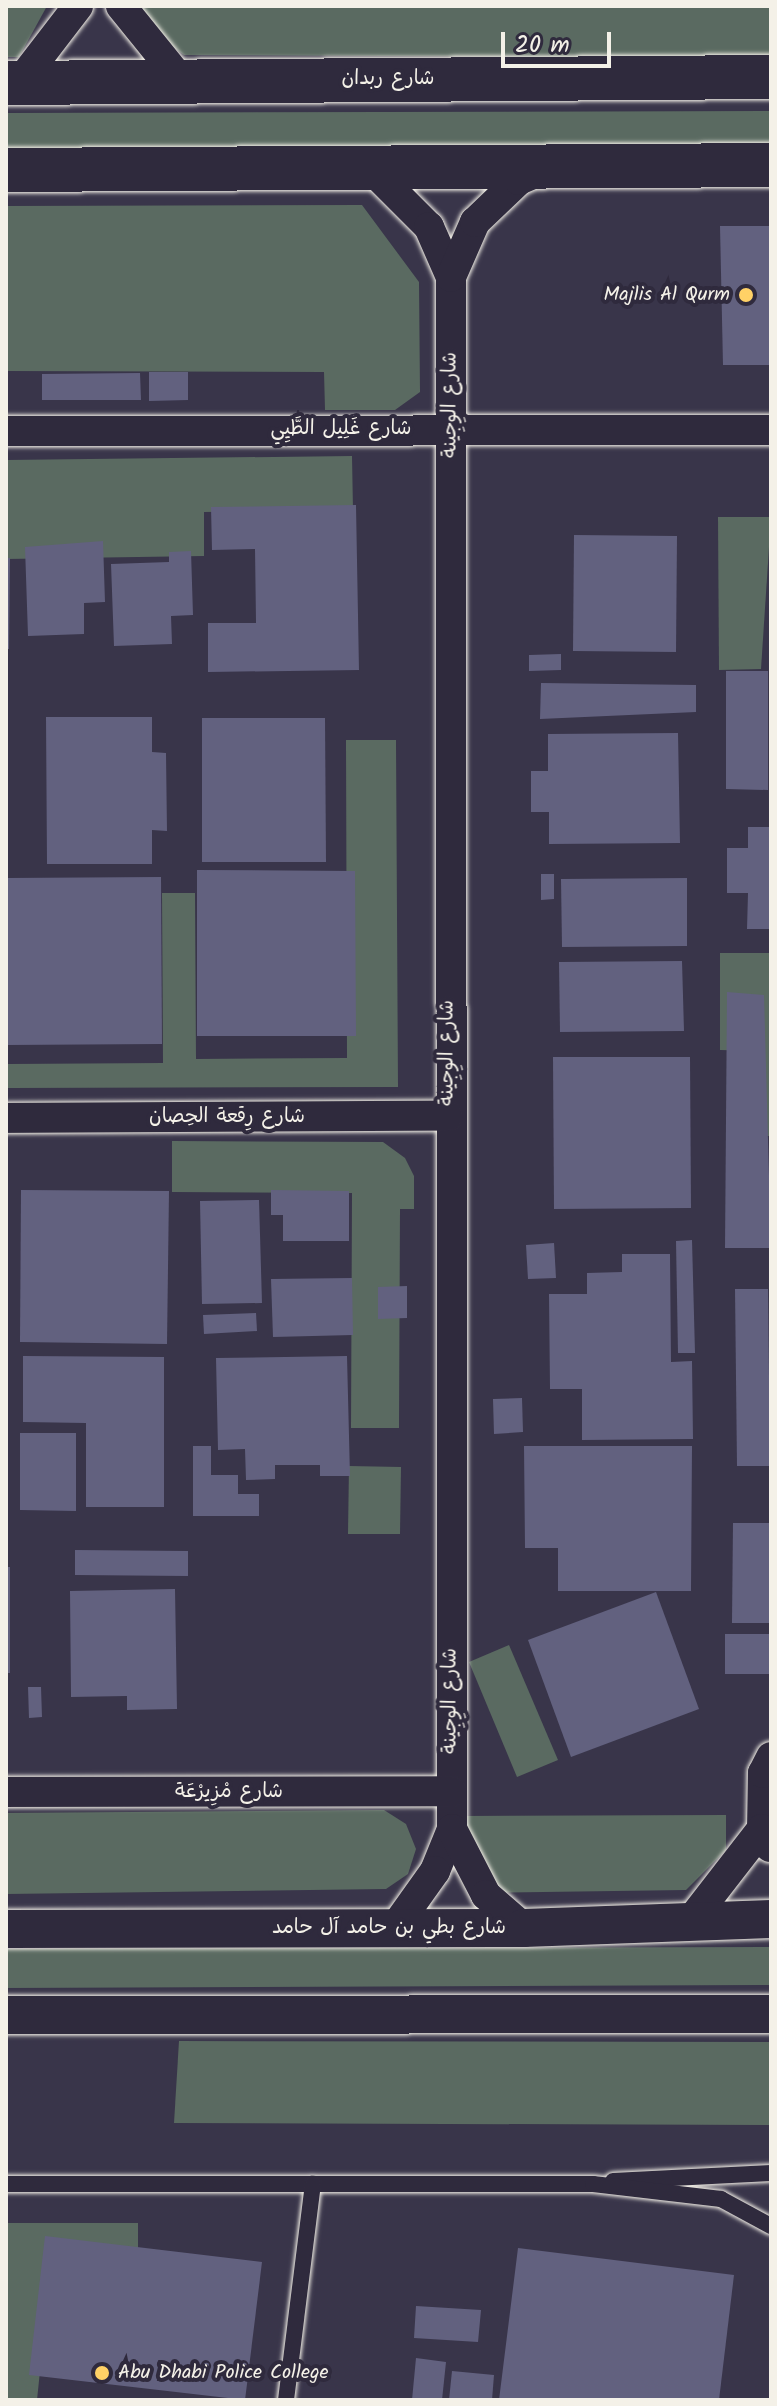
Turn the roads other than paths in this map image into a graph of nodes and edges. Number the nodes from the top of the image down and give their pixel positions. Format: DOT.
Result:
graph roads {
  1 [pos="78,6"];
  2 [pos="121,6"];
  3 [pos="771,77"];
  4 [pos="181,80"];
  5 [pos="12,83"];
  6 [pos="771,165"];
  7 [pos="547,168"];
  8 [pos="371,169"];
  9 [pos="6,170"];
  10 [pos="451,277"];
  11 [pos="452,428"];
  12 [pos="771,430"];
  13 [pos="6,431"];
  14 [pos="448,1116"];
  15 [pos="6,1118"];
  16 [pos="771,1757"];
  17 [pos="452,1791"];
  18 [pos="6,1792"];
  19 [pos="452,1829"];
  20 [pos="766,1839"];
  21 [pos="771,1919"];
  22 [pos="689,1923"];
  23 [pos="395,1927"];
  24 [pos="524,1928"];
  25 [pos="6,1929"];
  26 [pos="771,2014"];
  27 [pos="6,2015"];
  28 [pos="771,2173"];
  29 [pos="6,2184"];
  30 [pos="313,2184"];
  31 [pos="593,2184"];
  32 [pos="771,2226"];
  33 [pos="286,2400"];
  1 -- 5 [label="street"];
  2 -- 4 [label="street"];
  3 -- 4 [label="main road, شارع ربدان"];
  4 -- 5 [label="main road, شارع ربدان"];
  6 -- 7 [label="main road"];
  7 -- 8 [label="main road"];
  7 -- 10 [label="street, شارع الوِجِينة"];
  8 -- 9 [label="main road"];
  8 -- 10 [label="street, شارع الوِجِينة"];
  10 -- 11 [label="street, شارع الوِجِينة"];
  11 -- 12 [label="street, شارع غَلِيل الطَّيِي"];
  11 -- 13 [label="street, شارع غَلِيل الطَّيِي"];
  11 -- 14 [label="street, شارع الوِجِينة"];
  14 -- 15 [label="street, شارع رِقعة الحِصان"];
  14 -- 17 [label="street, شارع الوِجِينة"];
  16 -- 20 [label="street"];
  17 -- 18 [label="street, شارع مْزِيرْعَة"];
  17 -- 19 [label="street, شارع الوِجِينة"];
  19 -- 23 [label="street, شارع الوِجِينة"];
  19 -- 24 [label="street, شارع الوِجِينة"];
  20 -- 22 [label="street"];
  21 -- 22 [label="street, شارع بطي بن حامد آل حامد"];
  22 -- 24 [label="street, شارع بطي بن حامد آل حامد"];
  23 -- 24 [label="street, شارع بطي بن حامد آل حامد"];
  23 -- 25 [label="street, شارع بطي بن حامد آل حامد"];
  26 -- 27 [label="street"];
  28 -- 31 [label="lane"];
  29 -- 30 [label="lane"];
  30 -- 31 [label="lane"];
  30 -- 33 [label="lane"];
  31 -- 32 [label="lane"];
}
